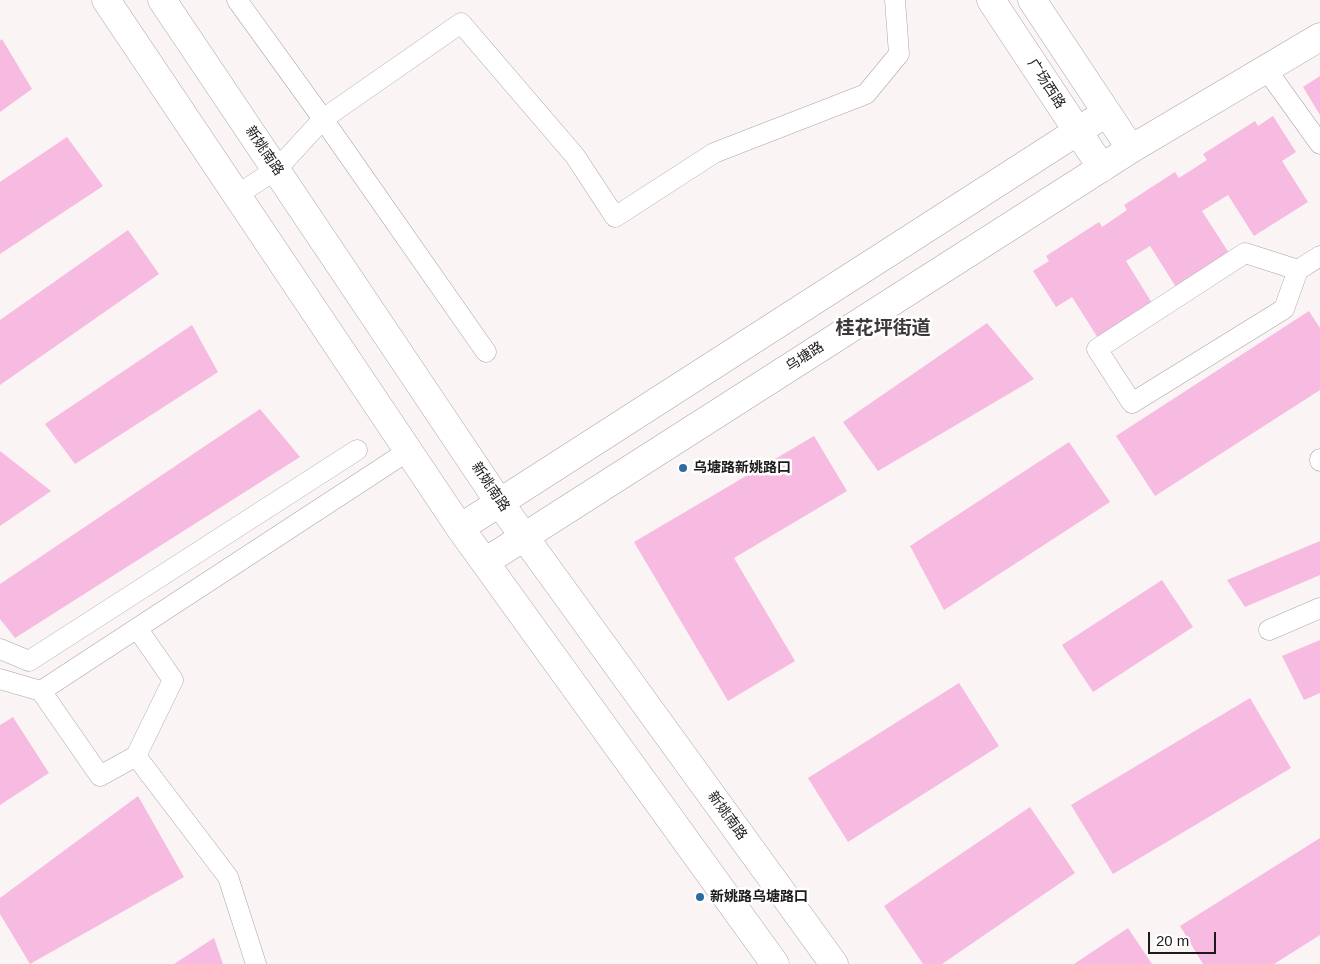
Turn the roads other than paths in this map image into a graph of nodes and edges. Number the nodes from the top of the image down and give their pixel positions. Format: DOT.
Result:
graph roads {
  1 [pos="106,0"];
  2 [pos="162,0"];
  3 [pos="236,0"];
  4 [pos="895,0"];
  5 [pos="992,0"];
  6 [pos="1032,0"];
  7 [pos="1320,37"];
  8 [pos="1266,70"];
  9 [pos="1106,113"];
  10 [pos="323,119"];
  11 [pos="1077,131"];
  12 [pos="1141,143"];
  13 [pos="1320,144"];
  14 [pos="1102,168"];
  15 [pos="277,169"];
  16 [pos="237,195"];
  17 [pos="1320,256"];
  18 [pos="1298,270"];
  19 [pos="486,352"];
  20 [pos="357,450"];
  21 [pos="408,451"];
  22 [pos="499,502"];
  23 [pos="460,528"];
  24 [pos="524,536"];
  25 [pos="485,562"];
  26 [pos="1320,608"];
  27 [pos="137,628"];
  28 [pos="1269,630"];
  29 [pos="0,649"];
  30 [pos="0,679"];
  31 [pos="41,691"];
  32 [pos="136,756"];
  33 [pos="256,964"];
  34 [pos="775,964"];
  35 [pos="834,964"];
  1 -- 16 [label="main road"];
  2 -- 15 [label="main road, 新姚南路"];
  3 -- 10 [label="street"];
  4 -- 10 [label="street"];
  5 -- 11 [label="main road, 广场西路"];
  6 -- 9 [label="main road"];
  7 -- 8 [label="main road, 乌塘路"];
  8 -- 12 [label="main road, 乌塘路"];
  8 -- 13 [label="street"];
  9 -- 11 [label="main road"];
  9 -- 12 [label="main road"];
  10 -- 15 [label="street"];
  10 -- 19 [label="street"];
  11 -- 14 [label="main road, 广场西路"];
  11 -- 22 [label="main road"];
  12 -- 14 [label="main road, 乌塘路"];
  14 -- 24 [label="main road, 乌塘路"];
  15 -- 16 [label="street"];
  15 -- 22 [label="main road, 新姚南路"];
  16 -- 21 [label="main road"];
  17 -- 18 [label="street"];
  18 -- 18 [label="street"];
  20 -- 29 [label="street"];
  21 -- 23 [label="main road"];
  21 -- 27 [label="street"];
  22 -- 23 [label="main road"];
  22 -- 24 [label="main road, 新姚南路"];
  23 -- 25 [label="main road"];
  24 -- 25 [label="main road, 乌塘路"];
  24 -- 35 [label="main road, 新姚南路"];
  25 -- 34 [label="main road"];
  26 -- 28 [label="street"];
  27 -- 31 [label="street"];
  27 -- 32 [label="street"];
  30 -- 31 [label="street"];
  31 -- 32 [label="street"];
  32 -- 33 [label="street"];
}
